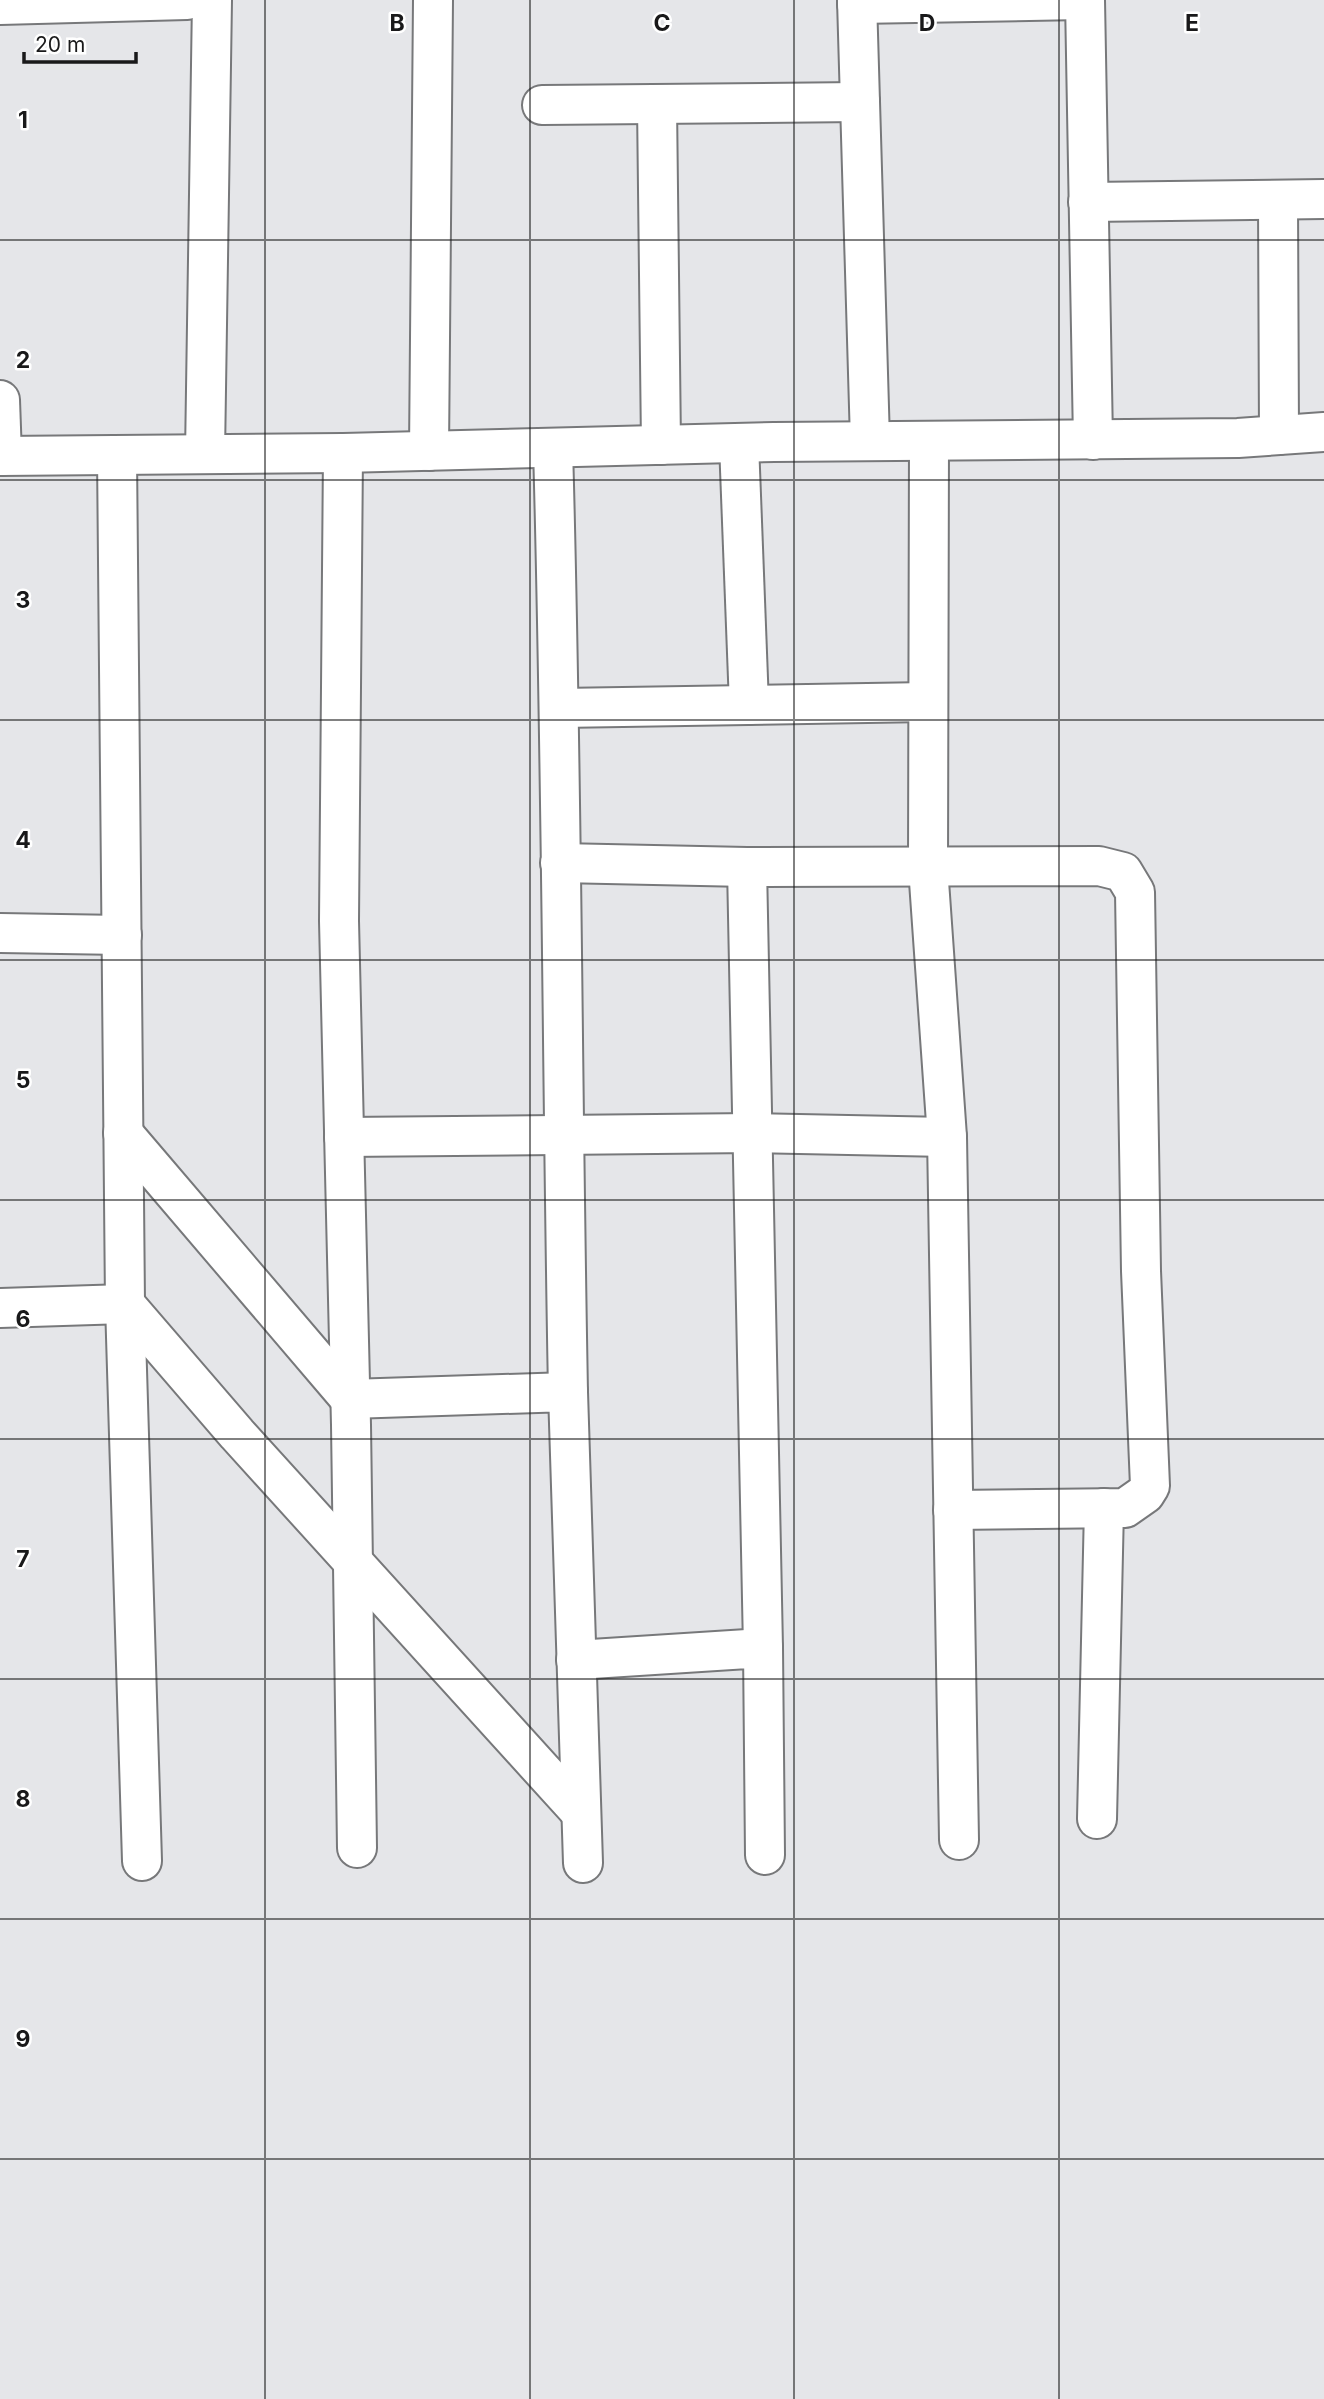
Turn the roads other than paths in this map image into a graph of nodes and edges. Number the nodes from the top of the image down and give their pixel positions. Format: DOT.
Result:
graph roads {
  1 [pos="187,0"];
  2 [pos="212,0"];
  3 [pos="433,0"];
  4 [pos="1083,0"];
  5 [pos="857,2"];
  6 [pos="0,5"];
  7 [pos="860,102"];
  8 [pos="657,104"];
  9 [pos="542,105"];
  10 [pos="1324,199"];
  11 [pos="1278,200"];
  12 [pos="1088,202"];
  13 [pos="0,400"];
  14 [pos="1324,432"];
  15 [pos="1279,435"];
  16 [pos="1093,440"];
  17 [pos="929,441"];
  18 [pos="870,442"];
  19 [pos="739,443"];
  20 [pos="661,445"];
  21 [pos="553,448"];
  22 [pos="429,451"];
  23 [pos="343,453"];
  24 [pos="205,454"];
  25 [pos="117,455"];
  26 [pos="1,456"];
  27 [pos="928,702"];
  28 [pos="749,705"];
  29 [pos="560,708"];
  30 [pos="560,863"];
  31 [pos="747,867"];
  32 [pos="928,867"];
  33 [pos="0,933"];
  34 [pos="122,935"];
  35 [pos="124,1133"];
  36 [pos="752,1133"];
  37 [pos="563,1135"];
  38 [pos="344,1137"];
  39 [pos="947,1137"];
  40 [pos="125,1304"];
  41 [pos="0,1308"];
  42 [pos="568,1392"];
  43 [pos="350,1399"];
  44 [pos="1104,1508"];
  45 [pos="953,1510"];
  46 [pos="353,1562"];
  47 [pos="764,1648"];
  48 [pos="576,1660"];
  49 [pos="581,1813"];
  50 [pos="1097,1819"];
  51 [pos="959,1840"];
  52 [pos="356,1849"];
  53 [pos="765,1855"];
  54 [pos="142,1861"];
  55 [pos="583,1863"];
  1 -- 6 [label="street"];
  2 -- 24 [label="street"];
  3 -- 22 [label="street"];
  4 -- 5 [label="street"];
  4 -- 12 [label="street"];
  5 -- 7 [label="street"];
  7 -- 8 [label="street"];
  7 -- 18 [label="street"];
  8 -- 9 [label="street"];
  8 -- 20 [label="street"];
  10 -- 11 [label="street"];
  11 -- 12 [label="street"];
  11 -- 15 [label="street"];
  12 -- 16 [label="street"];
  13 -- 26 [label="street"];
  14 -- 15 [label="street"];
  15 -- 16 [label="street"];
  16 -- 17 [label="street"];
  17 -- 18 [label="street"];
  17 -- 27 [label="street"];
  18 -- 19 [label="street"];
  19 -- 20 [label="street"];
  19 -- 28 [label="street"];
  20 -- 21 [label="street"];
  21 -- 22 [label="street"];
  21 -- 29 [label="street"];
  22 -- 23 [label="street"];
  23 -- 24 [label="street"];
  23 -- 38 [label="street"];
  24 -- 25 [label="street"];
  25 -- 26 [label="street"];
  25 -- 34 [label="street"];
  27 -- 28 [label="street"];
  27 -- 32 [label="street"];
  28 -- 29 [label="street"];
  29 -- 30 [label="street"];
  30 -- 31 [label="street"];
  30 -- 37 [label="street"];
  31 -- 32 [label="street"];
  31 -- 36 [label="street"];
  32 -- 39 [label="street"];
  32 -- 44 [label="street"];
  33 -- 34 [label="street"];
  34 -- 35 [label="street"];
  35 -- 40 [label="street"];
  35 -- 43 [label="street"];
  36 -- 37 [label="street"];
  36 -- 39 [label="street"];
  36 -- 47 [label="street"];
  37 -- 38 [label="street"];
  37 -- 42 [label="street"];
  38 -- 43 [label="street"];
  39 -- 45 [label="street"];
  40 -- 41 [label="street"];
  40 -- 46 [label="street"];
  40 -- 54 [label="street"];
  42 -- 43 [label="street"];
  42 -- 48 [label="street"];
  43 -- 46 [label="street"];
  44 -- 45 [label="street"];
  44 -- 50 [label="street"];
  45 -- 51 [label="street"];
  46 -- 49 [label="street"];
  46 -- 52 [label="street"];
  47 -- 48 [label="street"];
  47 -- 53 [label="street"];
  48 -- 49 [label="street"];
  49 -- 55 [label="street"];
}
